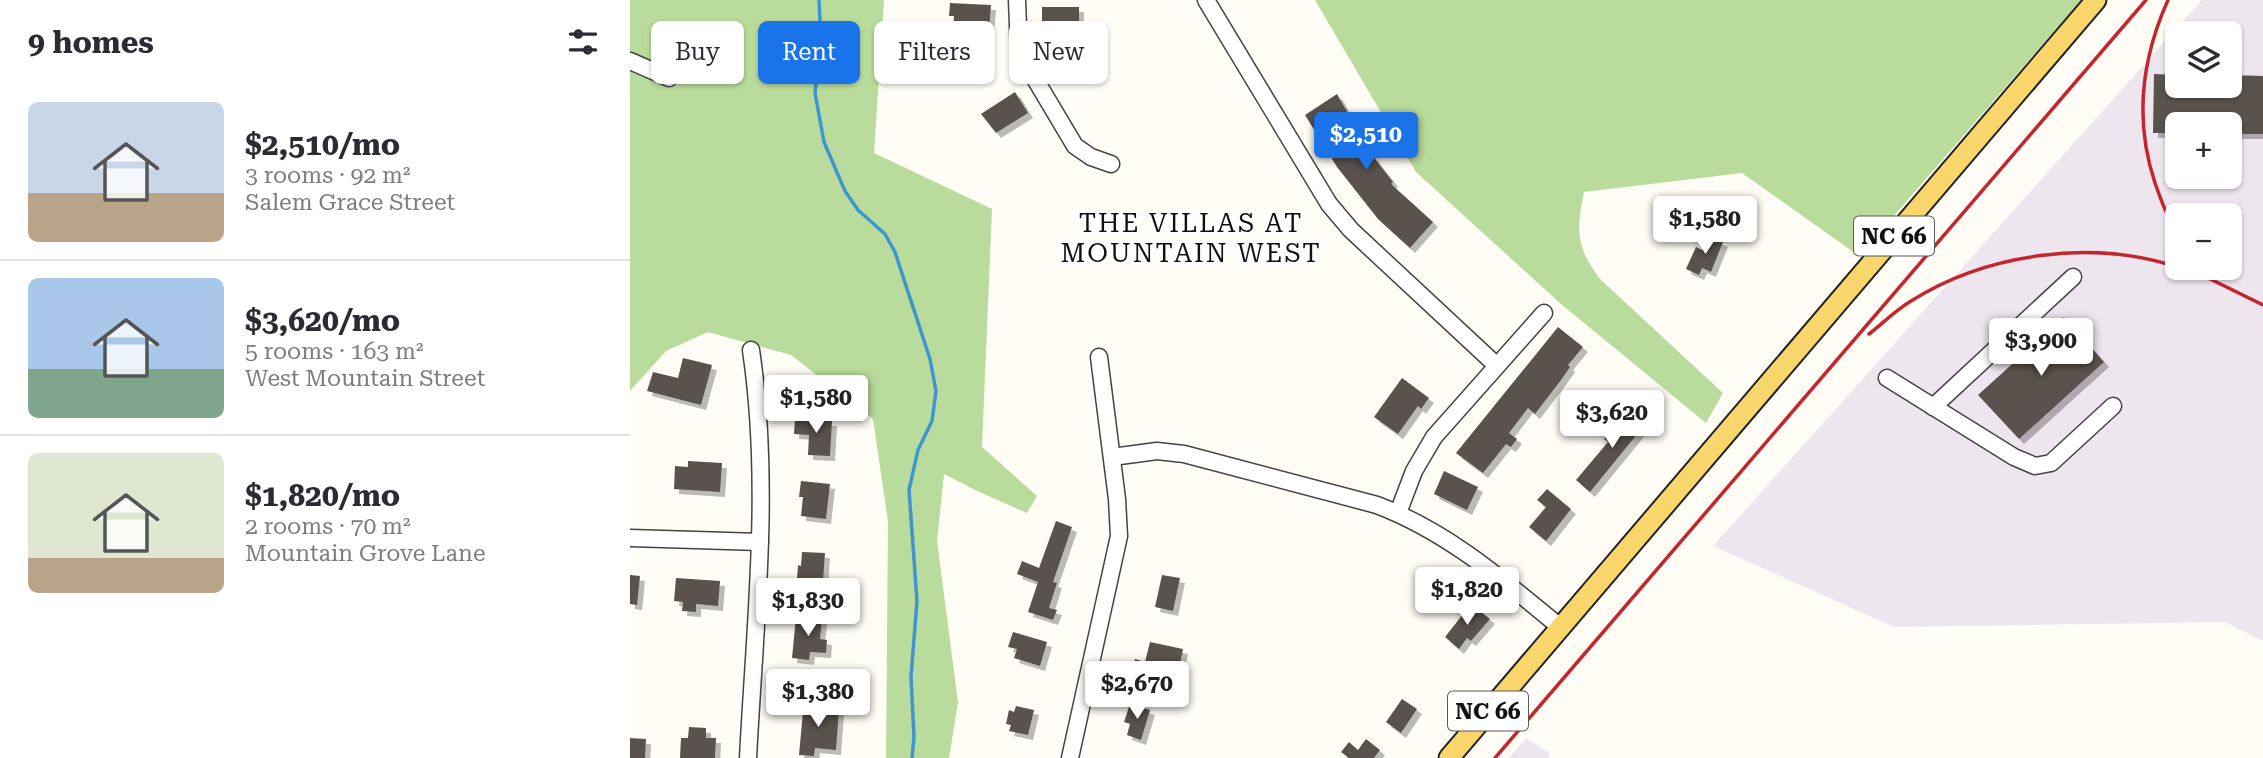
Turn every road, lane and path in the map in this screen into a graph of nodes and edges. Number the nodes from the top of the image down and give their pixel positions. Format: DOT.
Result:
graph roads {
  1 [pos="1017,0"];
  2 [pos="1206,0"];
  3 [pos="2096,0"];
  4 [pos="630,61"];
  5 [pos="651,70"];
  6 [pos="1111,164"];
  7 [pos="2073,277"];
  8 [pos="1544,313"];
  9 [pos="751,350"];
  10 [pos="1099,357"];
  11 [pos="1496,365"];
  12 [pos="1887,378"];
  13 [pos="2113,406"];
  14 [pos="1933,407"];
  15 [pos="1112,457"];
  16 [pos="1398,513"];
  17 [pos="630,538"];
  18 [pos="760,542"];
  19 [pos="1560,627"];
  20 [pos="748,758"];
  21 [pos="1070,758"];
  22 [pos="1449,758"];
  1 -- 6 [label="street"];
  2 -- 11 [label="street"];
  3 -- 19 [label="main road, NC 66"];
  4 -- 5 [label="street"];
  7 -- 14 [label="street"];
  8 -- 11 [label="street"];
  9 -- 18 [label="street"];
  10 -- 15 [label="street"];
  11 -- 16 [label="street"];
  12 -- 14 [label="street"];
  13 -- 14 [label="street"];
  15 -- 16 [label="street"];
  15 -- 21 [label="street"];
  16 -- 19 [label="street"];
  17 -- 18 [label="street"];
  18 -- 20 [label="street"];
  19 -- 22 [label="main road, NC 66"];
}
